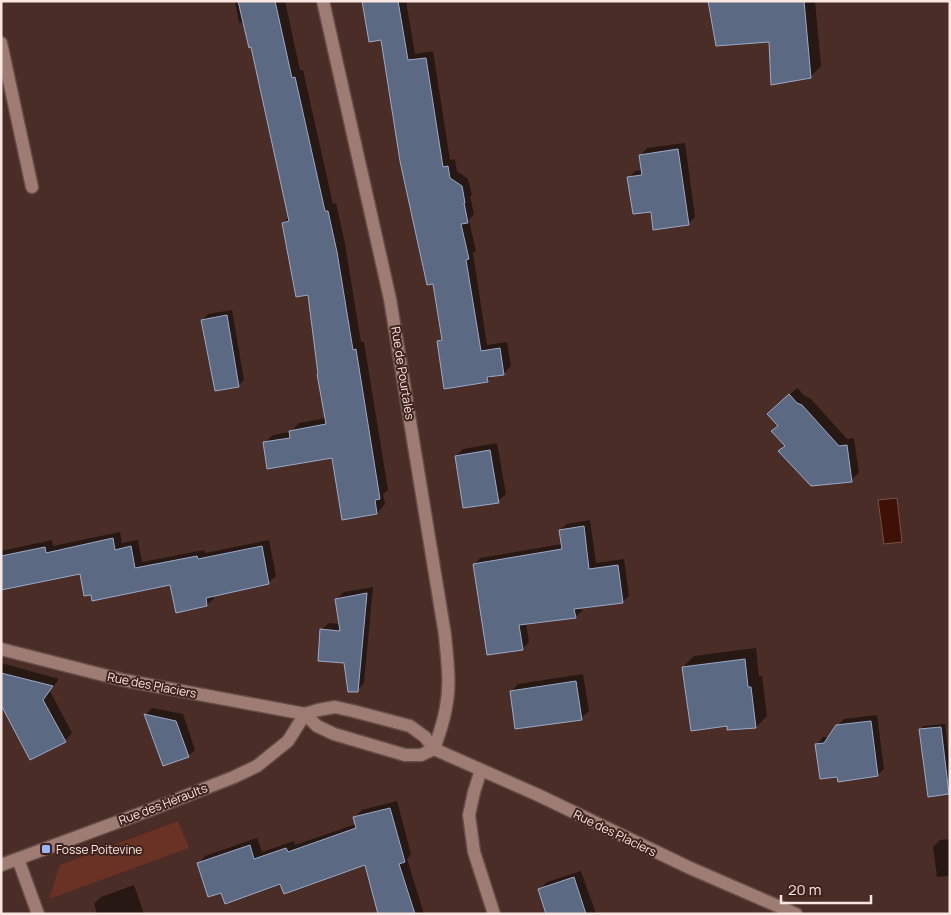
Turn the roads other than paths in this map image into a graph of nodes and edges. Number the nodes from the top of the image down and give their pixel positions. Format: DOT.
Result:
graph roads {
  1 [pos="323,1"];
  2 [pos="1,44"];
  3 [pos="32,187"];
  4 [pos="1,649"];
  5 [pos="304,714"];
  6 [pos="434,749"];
  7 [pos="482,770"];
  8 [pos="18,859"];
  9 [pos="1,865"];
  10 [pos="38,914"];
  11 [pos="494,914"];
  12 [pos="796,914"];
  1 -- 6 [label="street, Rue de Pourtalès"];
  2 -- 3 [label="street"];
  4 -- 5 [label="street, Rue des Placiers"];
  5 -- 6 [label="street, Rue des Placiers"];
  5 -- 6 [label="street, Rue des Placiers"];
  5 -- 8 [label="street, Rue des Héraults"];
  6 -- 7 [label="street, Rue des Placiers"];
  7 -- 11 [label="street"];
  7 -- 12 [label="street, Rue des Placiers"];
  8 -- 9 [label="street, Rue des Héraults"];
  8 -- 10 [label="street"];
}
